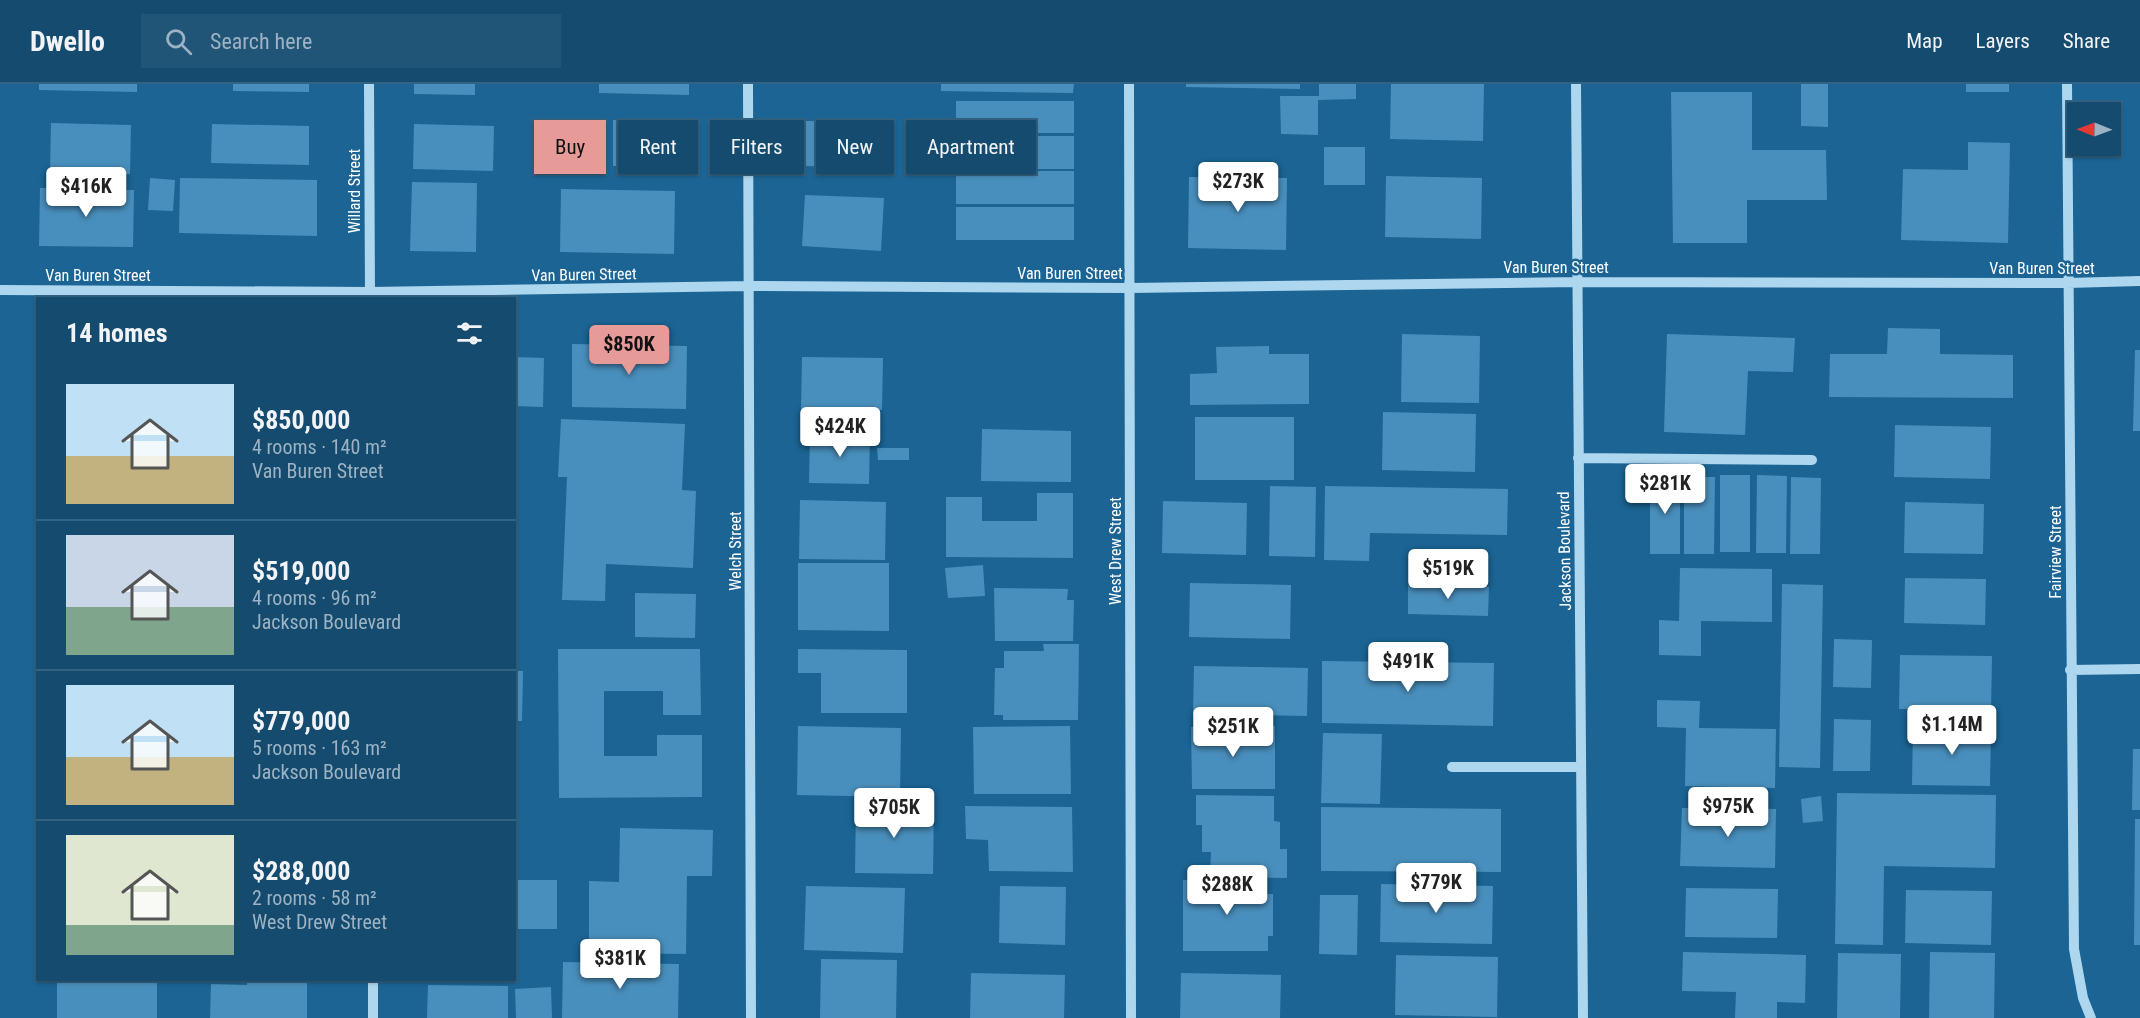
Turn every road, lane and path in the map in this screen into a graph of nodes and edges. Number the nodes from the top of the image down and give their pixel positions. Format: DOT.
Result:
graph roads {
  1 [pos="369,84"];
  2 [pos="748,84"];
  3 [pos="1129,84"];
  4 [pos="1576,84"];
  5 [pos="2067,84"];
  6 [pos="2140,281"];
  7 [pos="1577,282"];
  8 [pos="2068,284"];
  9 [pos="749,286"];
  10 [pos="1130,288"];
  11 [pos="0,290"];
  12 [pos="370,295"];
  13 [pos="1578,458"];
  14 [pos="1812,460"];
  15 [pos="2140,669"];
  16 [pos="2070,670"];
  17 [pos="1452,767"];
  18 [pos="1581,767"];
  19 [pos="373,981"];
  20 [pos="373,1018"];
  21 [pos="751,1018"];
  22 [pos="1131,1018"];
  23 [pos="1583,1018"];
  24 [pos="2091,1018"];
  1 -- 12 [label="street, Willard Street"];
  2 -- 9 [label="street, Welch Street"];
  3 -- 10 [label="street, West Drew Street"];
  4 -- 7 [label="street, Jackson Boulevard"];
  5 -- 8 [label="street, Fairview Street"];
  6 -- 8 [label="street, Van Buren Street"];
  7 -- 8 [label="street, Van Buren Street"];
  7 -- 10 [label="street, Van Buren Street"];
  7 -- 13 [label="street, Jackson Boulevard"];
  8 -- 16 [label="street, Fairview Street"];
  9 -- 10 [label="street, Van Buren Street"];
  9 -- 12 [label="street, Van Buren Street"];
  9 -- 21 [label="street, Welch Street"];
  10 -- 22 [label="street, West Drew Street"];
  11 -- 12 [label="street, Van Buren Street"];
  13 -- 14 [label="street"];
  13 -- 18 [label="street, Jackson Boulevard"];
  15 -- 16 [label="street"];
  16 -- 24 [label="street, Fairview Street"];
  17 -- 18 [label="street"];
  18 -- 23 [label="street, Jackson Boulevard"];
  19 -- 20 [label="street"];
}
